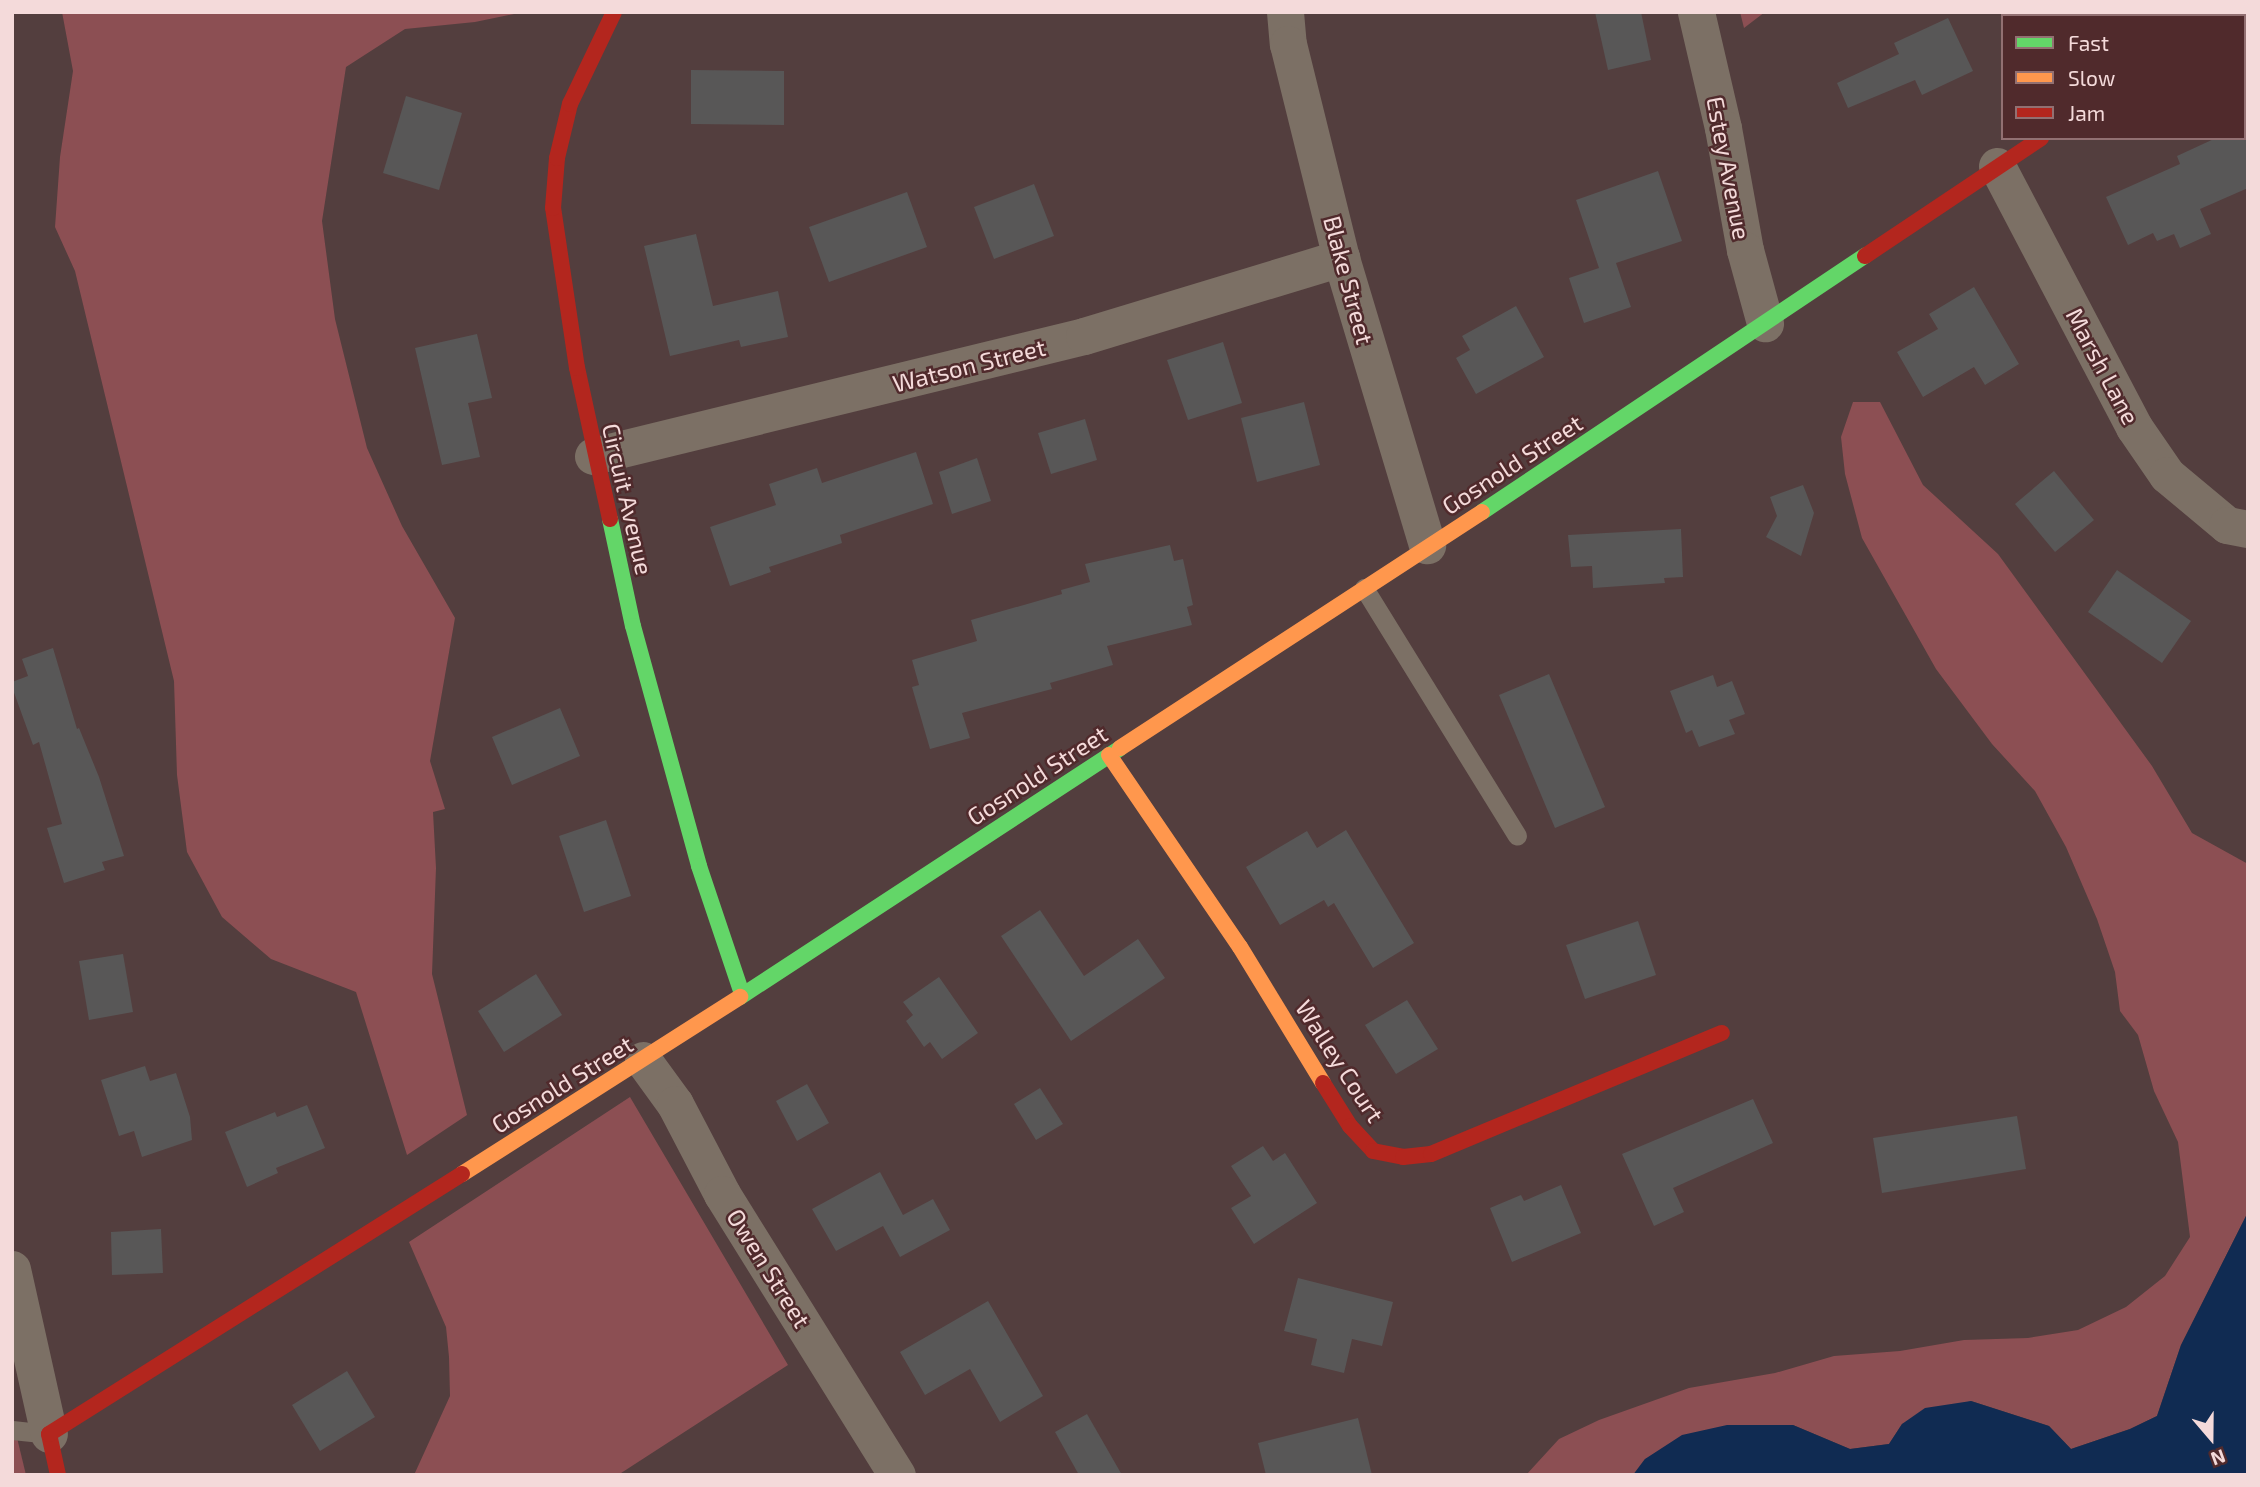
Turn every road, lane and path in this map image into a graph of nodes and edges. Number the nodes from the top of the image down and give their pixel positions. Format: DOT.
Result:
graph roads {
  1 [pos="614,12"];
  2 [pos="1285,12"];
  3 [pos="1696,12"];
  4 [pos="2037,140"];
  5 [pos="1997,166"];
  6 [pos="1341,258"];
  7 [pos="1765,323"];
  8 [pos="593,456"];
  9 [pos="2248,529"];
  10 [pos="1427,545"];
  11 [pos="1364,588"];
  12 [pos="1109,755"];
  13 [pos="1517,835"];
  14 [pos="742,994"];
  15 [pos="1721,1033"];
  16 [pos="643,1060"];
  17 [pos="12,1269"];
  18 [pos="12,1430"];
  19 [pos="48,1434"];
  20 [pos="58,1475"];
  21 [pos="897,1475"];
  1 -- 8 [label="main road, Circuit Avenue"];
  2 -- 6 [label="street, Blake Street"];
  3 -- 7 [label="street, Estey Avenue"];
  4 -- 5 [label="main road, Gosnold Street"];
  5 -- 7 [label="main road, Gosnold Street"];
  5 -- 9 [label="street, Marsh Lane"];
  6 -- 8 [label="street, Watson Street"];
  6 -- 10 [label="street, Blake Street"];
  7 -- 10 [label="main road, Gosnold Street"];
  8 -- 14 [label="main road, Circuit Avenue"];
  10 -- 11 [label="main road, Gosnold Street"];
  11 -- 12 [label="main road, Gosnold Street"];
  11 -- 13 [label="lane"];
  12 -- 14 [label="main road, Gosnold Street"];
  12 -- 15 [label="main road, Walley Court"];
  14 -- 16 [label="main road, Gosnold Street"];
  16 -- 19 [label="main road, Gosnold Street"];
  16 -- 21 [label="street, Owen Street"];
  17 -- 19 [label="street"];
  18 -- 19 [label="lane"];
  19 -- 20 [label="main road"];
}
